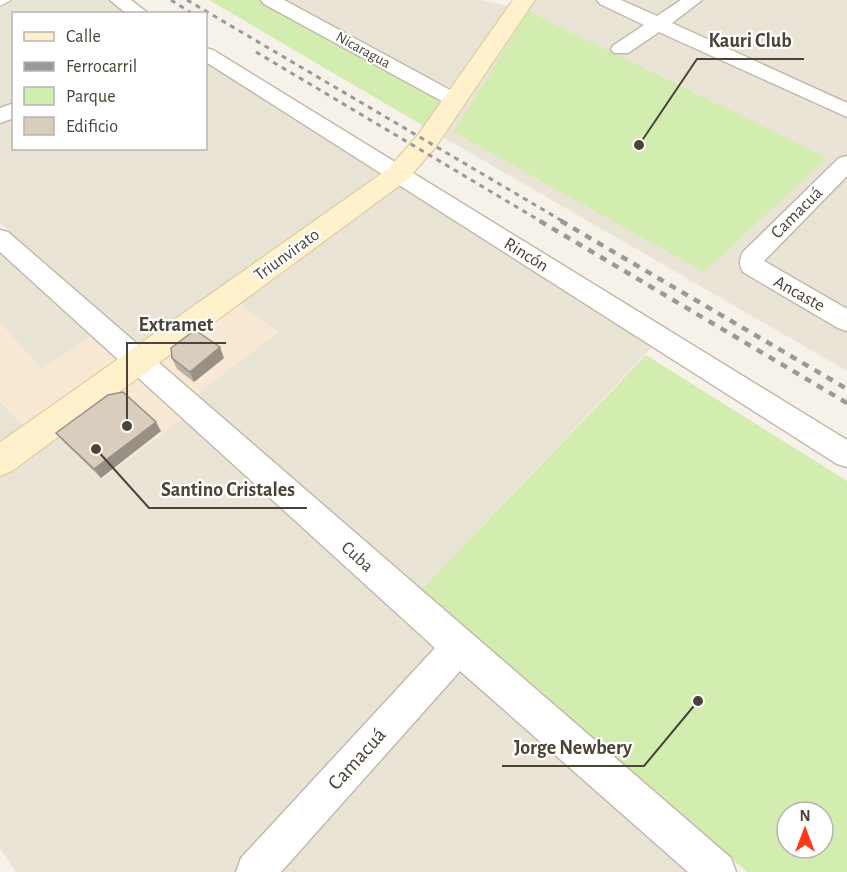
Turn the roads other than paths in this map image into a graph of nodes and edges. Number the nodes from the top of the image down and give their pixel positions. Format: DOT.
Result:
graph roads {
  1 [pos="7,0"];
  2 [pos="118,0"];
  3 [pos="270,0"];
  4 [pos="524,0"];
  5 [pos="606,0"];
  6 [pos="693,0"];
  7 [pos="0,3"];
  8 [pos="137,12"];
  9 [pos="659,24"];
  10 [pos="621,50"];
  11 [pos="207,55"];
  12 [pos="456,101"];
  13 [pos="847,111"];
  14 [pos="847,163"];
  15 [pos="397,175"];
  16 [pos="0,238"];
  17 [pos="752,266"];
  18 [pos="847,321"];
  19 [pos="139,363"];
  20 [pos="847,455"];
  21 [pos="0,461"];
  22 [pos="459,647"];
  23 [pos="255,872"];
  24 [pos="717,872"];
  1 -- 7 [label="lane"];
  2 -- 8 [label="street"];
  3 -- 12 [label="street, Nicaragua"];
  4 -- 12 [label="street, Triunvirato"];
  5 -- 9 [label="street"];
  6 -- 9 [label="street"];
  9 -- 10 [label="street"];
  9 -- 13 [label="street"];
  11 -- 15 [label="street, Rincón"];
  12 -- 15 [label="street, Triunvirato"];
  14 -- 17 [label="street, Camacuá"];
  15 -- 19 [label="street, Triunvirato"];
  15 -- 20 [label="street, Rincón"];
  16 -- 19 [label="street, Cuba"];
  17 -- 18 [label="street, Ancaste"];
  19 -- 21 [label="street, Triunvirato"];
  19 -- 22 [label="street, Cuba"];
  22 -- 23 [label="street, Camacuá"];
  22 -- 24 [label="street, Cuba"];
}
